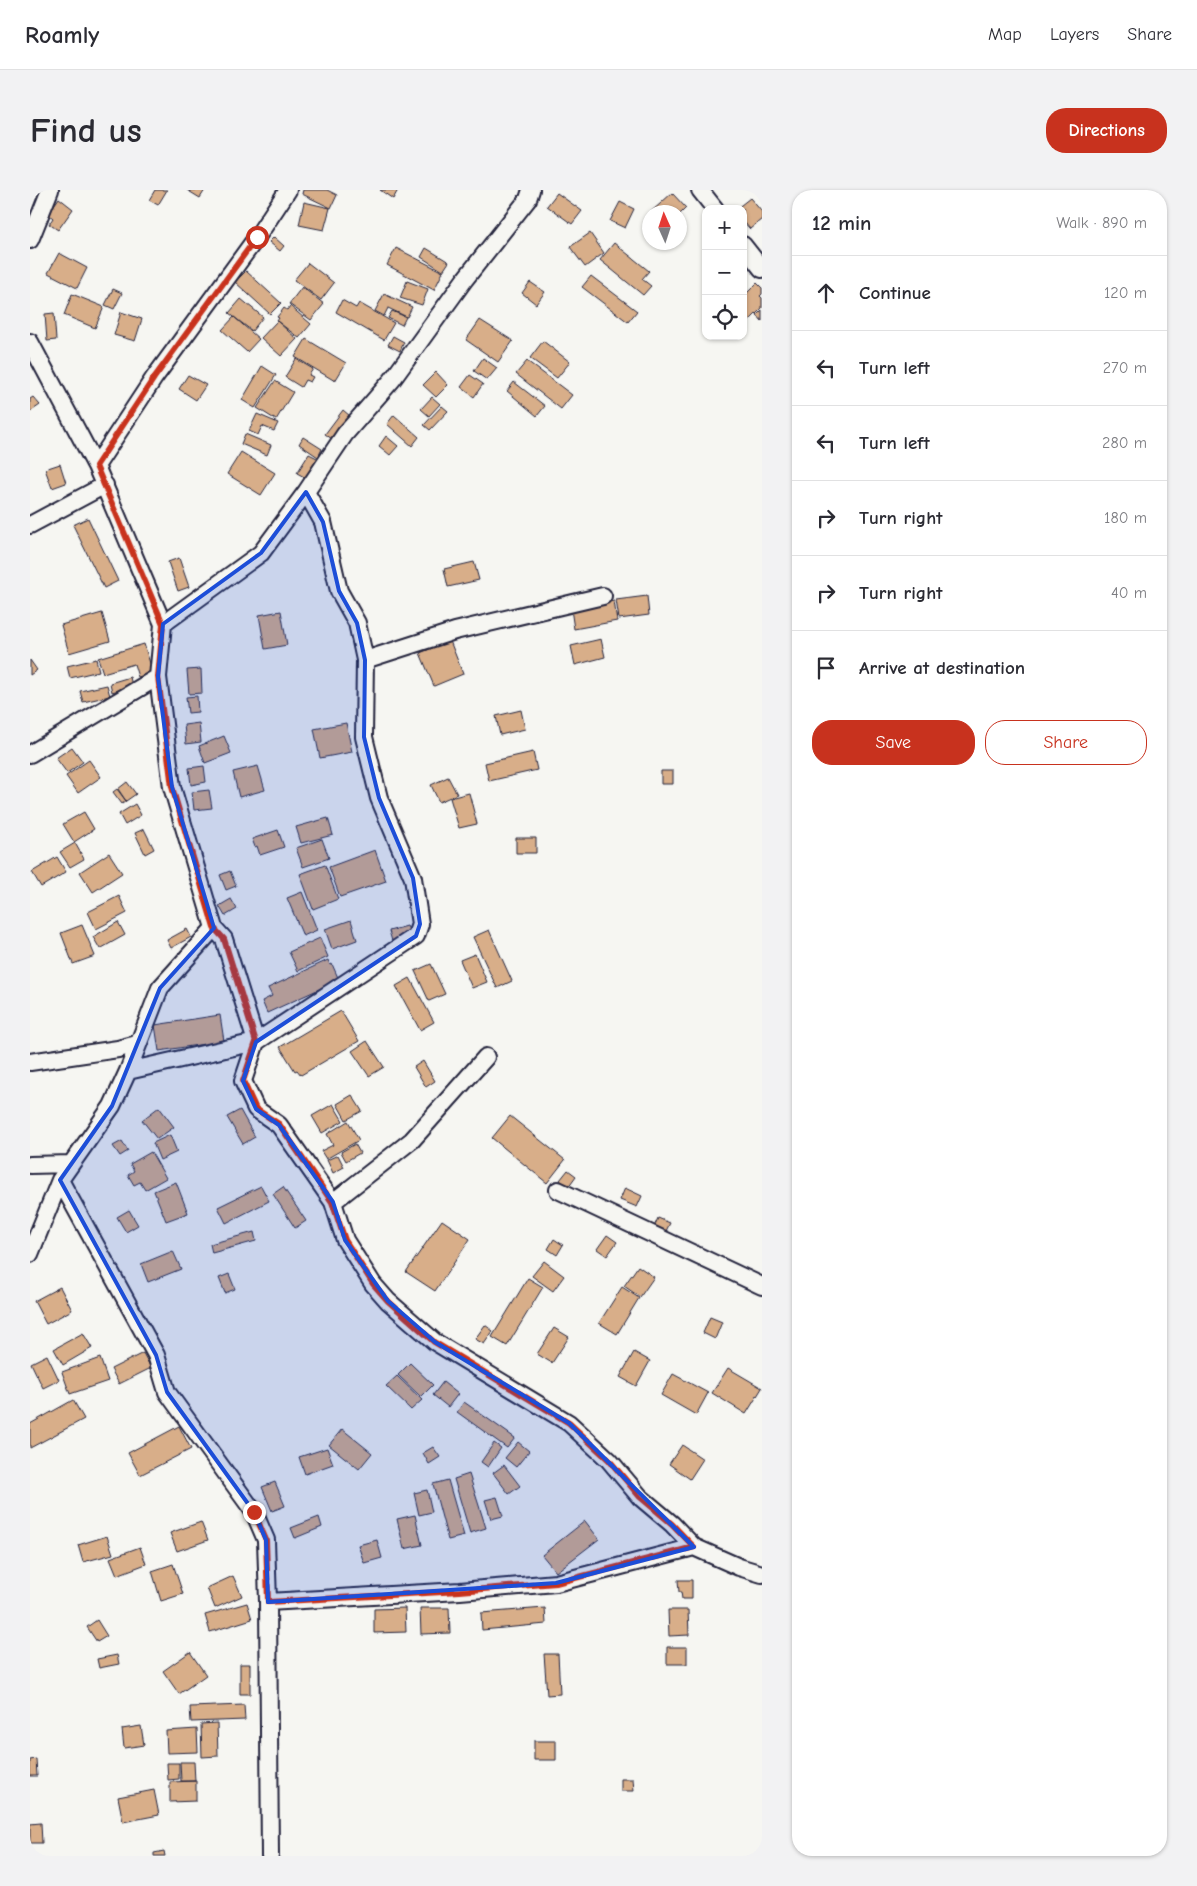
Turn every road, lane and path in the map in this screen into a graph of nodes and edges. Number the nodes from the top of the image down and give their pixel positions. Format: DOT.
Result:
graph roads {
  1 [pos="50,190"];
  2 [pos="288,190"];
  3 [pos="531,190"];
  4 [pos="700,190"];
  5 [pos="711,205"];
  6 [pos="30,240"];
  7 [pos="746,250"];
  8 [pos="762,269"];
  9 [pos="30,342"];
  10 [pos="96,466"];
  11 [pos="105,485"];
  12 [pos="306,492"];
  13 [pos="30,525"];
  14 [pos="604,596"];
  15 [pos="163,624"];
  16 [pos="365,660"];
  17 [pos="158,677"];
  18 [pos="30,754"];
  19 [pos="214,928"];
  20 [pos="256,1042"];
  21 [pos="137,1044"];
  22 [pos="486,1057"];
  23 [pos="30,1062"];
  24 [pos="128,1071"];
  25 [pos="71,1164"];
  26 [pos="30,1165"];
  27 [pos="60,1180"];
  28 [pos="558,1190"];
  29 [pos="332,1202"];
  30 [pos="30,1254"];
  31 [pos="762,1286"];
  32 [pos="694,1547"];
  33 [pos="762,1574"];
  34 [pos="268,1602"];
  35 [pos="270,1856"];
  1 -- 6 [label="street"];
  2 -- 10 [label="street"];
  3 -- 12 [label="street"];
  4 -- 5 [label="street"];
  7 -- 8 [label="street"];
  9 -- 10 [label="street"];
  10 -- 11 [label="street"];
  11 -- 13 [label="street"];
  11 -- 15 [label="street"];
  12 -- 15 [label="street"];
  12 -- 16 [label="street"];
  14 -- 16 [label="street"];
  15 -- 17 [label="street"];
  16 -- 20 [label="street"];
  17 -- 18 [label="street"];
  17 -- 19 [label="street"];
  19 -- 20 [label="street"];
  19 -- 21 [label="street"];
  20 -- 24 [label="street"];
  20 -- 29 [label="street"];
  21 -- 23 [label="street"];
  21 -- 24 [label="street"];
  22 -- 29 [label="street"];
  24 -- 25 [label="street"];
  25 -- 26 [label="street"];
  25 -- 27 [label="street"];
  27 -- 30 [label="street"];
  27 -- 34 [label="street"];
  28 -- 31 [label="street"];
  29 -- 32 [label="street"];
  32 -- 33 [label="street"];
  32 -- 34 [label="street"];
  34 -- 35 [label="street"];
}
